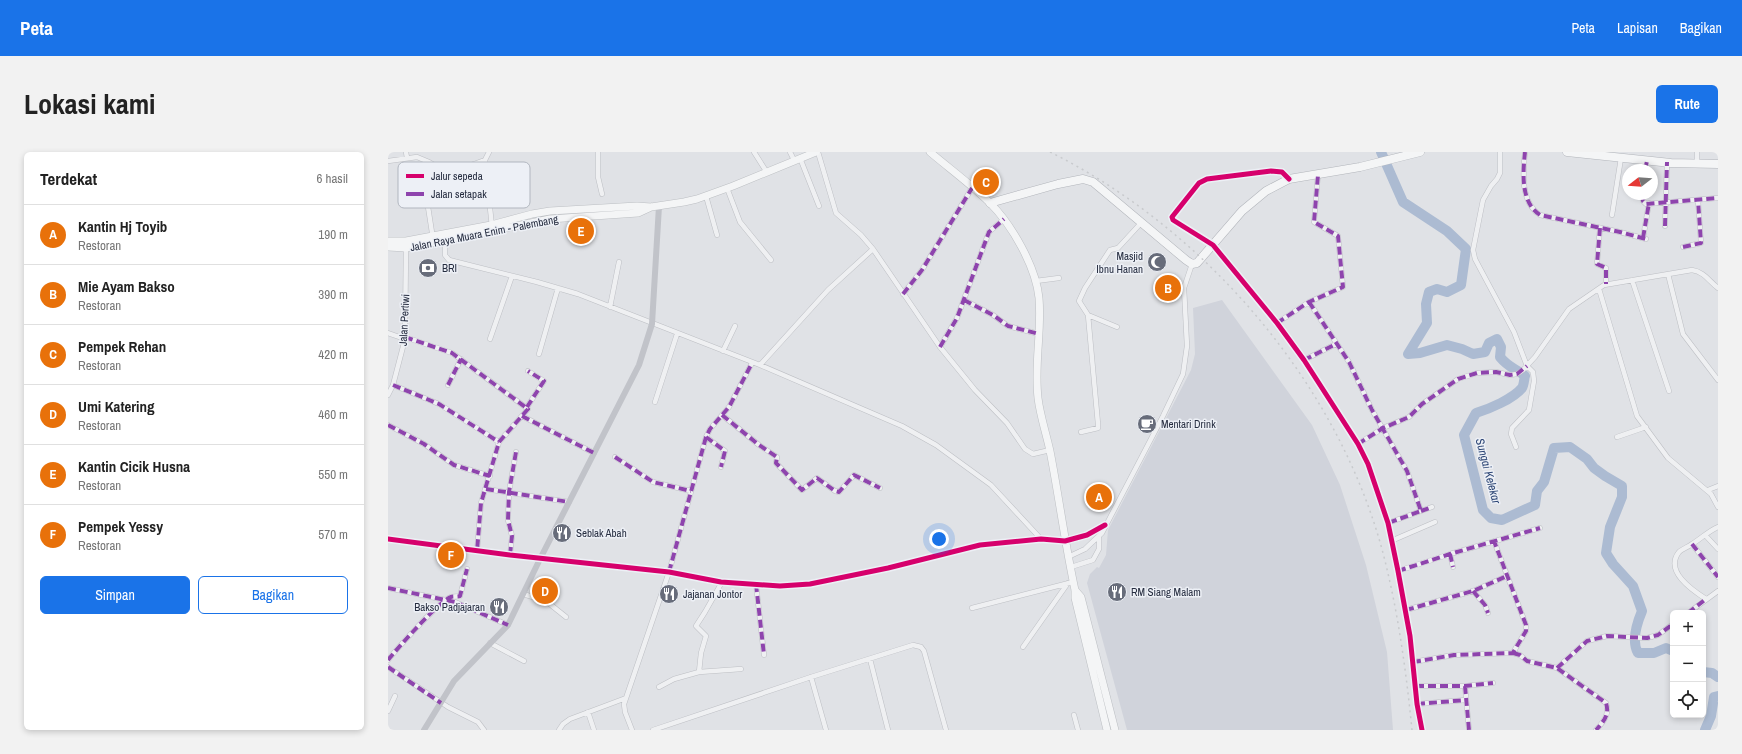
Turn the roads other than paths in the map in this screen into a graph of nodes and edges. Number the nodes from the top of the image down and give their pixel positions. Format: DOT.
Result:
graph roads {
  1 [pos="406,152"];
  2 [pos="489,152"];
  3 [pos="598,152"];
  4 [pos="754,152"];
  5 [pos="790,152"];
  6 [pos="817,152"];
  7 [pos="930,152"];
  8 [pos="1420,152"];
  9 [pos="1500,152"];
  10 [pos="1525,152"];
  11 [pos="1567,152"];
  12 [pos="1697,152"];
  13 [pos="1612,154"];
  14 [pos="407,158"];
  15 [pos="1621,158"];
  16 [pos="797,159"];
  17 [pos="388,160"];
  18 [pos="485,160"];
  19 [pos="1646,161"];
  20 [pos="429,162"];
  21 [pos="480,162"];
  22 [pos="1667,162"];
  23 [pos="1646,164"];
  24 [pos="1697,164"];
  25 [pos="1718,164"];
  26 [pos="766,171"];
  27 [pos="1318,175"];
  28 [pos="1289,179"];
  29 [pos="727,188"];
  30 [pos="972,188"];
  31 [pos="602,194"];
  32 [pos="706,196"];
  33 [pos="1718,198"];
  34 [pos="1643,200"];
  35 [pos="1698,200"];
  36 [pos="1666,202"];
  37 [pos="990,203"];
  38 [pos="1649,203"];
  39 [pos="659,206"];
  40 [pos="819,206"];
  41 [pos="428,208"];
  42 [pos="490,208"];
  43 [pos="1612,215"];
  44 [pos="1004,219"];
  45 [pos="1141,223"];
  46 [pos="1666,226"];
  47 [pos="492,228"];
  48 [pos="1600,228"];
  49 [pos="717,235"];
  50 [pos="445,237"];
  51 [pos="433,240"];
  52 [pos="388,241"];
  53 [pos="406,245"];
  54 [pos="1213,246"];
  55 [pos="388,247"];
  56 [pos="1684,247"];
  57 [pos="873,249"];
  58 [pos="771,260"];
  59 [pos="619,262"];
  60 [pos="1192,264"];
  61 [pos="1668,274"];
  62 [pos="512,276"];
  63 [pos="1059,278"];
  64 [pos="1632,280"];
  65 [pos="1036,281"];
  66 [pos="1606,284"];
  67 [pos="558,288"];
  68 [pos="1718,288"];
  69 [pos="1599,289"];
  70 [pos="903,294"];
  71 [pos="964,300"];
  72 [pos="1309,302"];
  73 [pos="610,307"];
  74 [pos="1088,315"];
  75 [pos="1277,323"];
  76 [pos="652,324"];
  77 [pos="734,326"];
  78 [pos="1117,327"];
  79 [pos="388,333"];
  80 [pos="677,334"];
  81 [pos="1039,334"];
  82 [pos="405,338"];
  83 [pos="490,340"];
  84 [pos="1336,344"];
  85 [pos="940,347"];
  86 [pos="723,351"];
  87 [pos="538,354"];
  88 [pos="461,359"];
  89 [pos="1304,360"];
  90 [pos="752,363"];
  91 [pos="760,365"];
  92 [pos="1527,366"];
  93 [pos="528,371"];
  94 [pos="1718,380"];
  95 [pos="392,385"];
  96 [pos="448,385"];
  97 [pos="1669,391"];
  98 [pos="388,395"];
  99 [pos="655,402"];
  100 [pos="527,407"];
  101 [pos="722,415"];
  102 [pos="522,416"];
  103 [pos="388,425"];
  104 [pos="1646,427"];
  105 [pos="1383,428"];
  106 [pos="1081,432"];
  107 [pos="706,437"];
  108 [pos="1617,437"];
  109 [pos="499,442"];
  110 [pos="1358,444"];
  111 [pos="1516,447"];
  112 [pos="1050,450"];
  113 [pos="516,452"];
  114 [pos="594,453"];
  115 [pos="615,458"];
  116 [pos="722,466"];
  117 [pos="490,476"];
  118 [pos="1718,486"];
  119 [pos="880,488"];
  120 [pos="486,489"];
  121 [pos="1708,490"];
  122 [pos="691,491"];
  123 [pos="509,492"];
  124 [pos="569,502"];
  125 [pos="1432,508"];
  126 [pos="1718,508"];
  127 [pos="1421,511"];
  128 [pos="1435,522"];
  129 [pos="1388,523"];
  130 [pos="1105,525"];
  131 [pos="1718,527"];
  132 [pos="1540,528"];
  133 [pos="1705,535"];
  134 [pos="1099,538"];
  135 [pos="388,539"];
  136 [pos="1041,539"];
  137 [pos="1065,541"];
  138 [pos="1391,541"];
  139 [pos="1494,541"];
  140 [pos="1692,544"];
  141 [pos="1718,549"];
  142 [pos="477,551"];
  143 [pos="1450,554"];
  144 [pos="510,556"];
  145 [pos="1068,556"];
  146 [pos="540,558"];
  147 [pos="1071,567"];
  148 [pos="1453,567"];
  149 [pos="467,569"];
  150 [pos="1398,571"];
  151 [pos="669,572"];
  152 [pos="1507,576"];
  153 [pos="1718,577"];
  154 [pos="722,582"];
  155 [pos="1071,582"];
  156 [pos="756,584"];
  157 [pos="388,588"];
  158 [pos="1075,590"];
  159 [pos="1473,591"];
  160 [pos="1718,591"];
  161 [pos="523,594"];
  162 [pos="1706,599"];
  163 [pos="446,600"];
  164 [pos="972,608"];
  165 [pos="1406,610"];
  166 [pos="1692,610"];
  167 [pos="1488,613"];
  168 [pos="566,617"];
  169 [pos="508,625"];
  170 [pos="1670,626"];
  171 [pos="490,643"];
  172 [pos="1023,647"];
  173 [pos="1513,653"];
  174 [pos="764,655"];
  175 [pos="870,659"];
  176 [pos="388,660"];
  177 [pos="524,661"];
  178 [pos="1413,662"];
  179 [pos="388,667"];
  180 [pos="1557,668"];
  181 [pos="741,669"];
  182 [pos="699,672"];
  183 [pos="811,677"];
  184 [pos="1493,683"];
  185 [pos="1416,686"];
  186 [pos="1465,686"];
  187 [pos="659,687"];
  188 [pos="395,696"];
  189 [pos="626,698"];
  190 [pos="1466,700"];
  191 [pos="441,703"];
  192 [pos="1418,704"];
  193 [pos="388,711"];
  194 [pos="588,712"];
  195 [pos="1074,715"];
  196 [pos="424,730"];
  197 [pos="484,730"];
  198 [pos="559,730"];
  199 [pos="594,730"];
  200 [pos="632,730"];
  201 [pos="653,730"];
  202 [pos="826,730"];
  203 [pos="888,730"];
  204 [pos="944,730"];
  205 [pos="1078,730"];
  206 [pos="1107,730"];
  207 [pos="1115,730"];
  208 [pos="1422,730"];
  209 [pos="1470,730"];
  210 [pos="1596,730"];
  1 -- 14 [label="street"];
  2 -- 18 [label="street"];
  3 -- 31 [label="street"];
  4 -- 26 [label="street"];
  5 -- 16 [label="street"];
  6 -- 16 [label="main road, Jalan Raya Muara Enim - Palembang"];
  6 -- 57 [label="street"];
  7 -- 30 [label="main road"];
  8 -- 27 [label="highway"];
  9 -- 92 [label="street"];
  10 -- 48 [label="street"];
  11 -- 13 [label="highway"];
  12 -- 24 [label="street"];
  13 -- 15 [label="highway"];
  14 -- 17 [label="street"];
  14 -- 20 [label="street"];
  15 -- 19 [label="highway"];
  15 -- 43 [label="street"];
  16 -- 26 [label="main road, Jalan Raya Muara Enim - Palembang"];
  16 -- 40 [label="street"];
  18 -- 21 [label="street"];
  19 -- 22 [label="highway"];
  19 -- 23 [label="street"];
  22 -- 24 [label="highway"];
  22 -- 36 [label="street"];
  24 -- 25 [label="highway"];
  26 -- 29 [label="main road, Jalan Raya Muara Enim - Palembang"];
  27 -- 28 [label="highway"];
  27 -- 72 [label="street"];
  28 -- 54 [label="highway"];
  28 -- 54 [label="street"];
  29 -- 32 [label="main road, Jalan Raya Muara Enim - Palembang"];
  29 -- 58 [label="street"];
  30 -- 37 [label="main road"];
  30 -- 70 [label="street"];
  32 -- 39 [label="main road, Jalan Raya Muara Enim - Palembang"];
  32 -- 49 [label="street"];
  33 -- 35 [label="street"];
  34 -- 38 [label="street"];
  35 -- 36 [label="street"];
  35 -- 56 [label="street"];
  36 -- 38 [label="street"];
  36 -- 46 [label="street"];
  37 -- 44 [label="main road"];
  37 -- 45 [label="highway"];
  38 -- 48 [label="street"];
  39 -- 47 [label="main road, Jalan Raya Muara Enim - Palembang"];
  39 -- 76 [label="street"];
  41 -- 51 [label="street"];
  42 -- 47 [label="street"];
  44 -- 65 [label="main road"];
  44 -- 71 [label="street"];
  45 -- 60 [label="highway"];
  45 -- 74 [label="street"];
  47 -- 50 [label="main road, Jalan Raya Muara Enim - Palembang"];
  48 -- 66 [label="street"];
  50 -- 51 [label="main road, Jalan Raya Muara Enim - Palembang"];
  50 -- 62 [label="street"];
  51 -- 53 [label="main road, Jalan Raya Muara Enim - Palembang"];
  52 -- 53 [label="main road, Jalan Raya Muara Enim - Palembang"];
  53 -- 55 [label="main road, Jalan Raya Muara Enim - Palembang"];
  53 -- 82 [label="street, Jalan Pertiwi"];
  54 -- 60 [label="highway"];
  54 -- 75 [label="street"];
  57 -- 70 [label="street"];
  57 -- 91 [label="street"];
  59 -- 73 [label="street"];
  60 -- 130 [label="street"];
  61 -- 64 [label="street"];
  61 -- 68 [label="street"];
  61 -- 94 [label="street"];
  62 -- 67 [label="street"];
  62 -- 83 [label="street"];
  63 -- 65 [label="street"];
  64 -- 66 [label="street"];
  64 -- 97 [label="street"];
  65 -- 81 [label="main road"];
  66 -- 69 [label="street"];
  67 -- 73 [label="street"];
  67 -- 87 [label="street"];
  69 -- 92 [label="street"];
  69 -- 104 [label="street"];
  70 -- 85 [label="street"];
  71 -- 81 [label="street"];
  71 -- 85 [label="street"];
  72 -- 75 [label="street"];
  72 -- 84 [label="street"];
  73 -- 76 [label="street"];
  74 -- 78 [label="street"];
  74 -- 106 [label="street"];
  75 -- 89 [label="street"];
  76 -- 80 [label="street"];
  76 -- 114 [label="street"];
  77 -- 86 [label="street"];
  79 -- 82 [label="street"];
  80 -- 86 [label="street"];
  80 -- 99 [label="street"];
  81 -- 112 [label="main road"];
  82 -- 88 [label="street"];
  82 -- 95 [label="street, Jalan Pertiwi"];
  84 -- 89 [label="street"];
  84 -- 105 [label="street"];
  85 -- 112 [label="street"];
  86 -- 90 [label="street"];
  88 -- 96 [label="street"];
  88 -- 100 [label="street"];
  89 -- 110 [label="street"];
  90 -- 91 [label="street"];
  90 -- 101 [label="street"];
  91 -- 136 [label="street"];
  92 -- 105 [label="street"];
  92 -- 111 [label="street"];
  93 -- 100 [label="street"];
  95 -- 98 [label="street, Jalan Pertiwi"];
  95 -- 109 [label="street"];
  100 -- 102 [label="street"];
  101 -- 107 [label="street"];
  101 -- 119 [label="street"];
  102 -- 109 [label="street"];
  102 -- 114 [label="street"];
  103 -- 117 [label="street"];
  104 -- 108 [label="street"];
  104 -- 121 [label="street"];
  105 -- 110 [label="street"];
  105 -- 127 [label="street"];
  107 -- 116 [label="street"];
  107 -- 122 [label="street"];
  109 -- 117 [label="street"];
  110 -- 129 [label="street"];
  112 -- 137 [label="main road"];
  113 -- 123 [label="street"];
  114 -- 124 [label="street"];
  115 -- 122 [label="street"];
  117 -- 120 [label="street"];
  118 -- 121 [label="street"];
  120 -- 123 [label="street"];
  120 -- 142 [label="street"];
  121 -- 126 [label="street"];
  122 -- 151 [label="street"];
  123 -- 124 [label="street"];
  123 -- 144 [label="street"];
  124 -- 146 [label="street"];
  125 -- 127 [label="street"];
  127 -- 129 [label="street"];
  128 -- 138 [label="street"];
  129 -- 138 [label="street"];
  130 -- 134 [label="street"];
  130 -- 137 [label="street"];
  131 -- 133 [label="street"];
  132 -- 139 [label="street"];
  133 -- 140 [label="street"];
  133 -- 141 [label="street"];
  134 -- 145 [label="street"];
  134 -- 147 [label="street"];
  135 -- 142 [label="street"];
  136 -- 137 [label="street"];
  136 -- 156 [label="street"];
  137 -- 145 [label="main road"];
  138 -- 150 [label="street"];
  139 -- 143 [label="street"];
  139 -- 152 [label="street"];
  140 -- 153 [label="street"];
  140 -- 162 [label="street"];
  142 -- 144 [label="street"];
  143 -- 148 [label="street"];
  143 -- 150 [label="street"];
  144 -- 146 [label="street"];
  145 -- 147 [label="main road"];
  146 -- 151 [label="street"];
  146 -- 161 [label="street"];
  147 -- 155 [label="main road"];
  149 -- 163 [label="street"];
  150 -- 165 [label="street"];
  151 -- 154 [label="street"];
  151 -- 189 [label="street"];
  152 -- 159 [label="street"];
  152 -- 173 [label="street"];
  154 -- 156 [label="street"];
  154 -- 182 [label="street"];
  155 -- 158 [label="main road"];
  155 -- 164 [label="street"];
  155 -- 172 [label="street"];
  156 -- 174 [label="street"];
  157 -- 163 [label="street"];
  158 -- 206 [label="main road"];
  158 -- 207 [label="main road"];
  159 -- 165 [label="street"];
  159 -- 167 [label="street"];
  160 -- 162 [label="street"];
  161 -- 168 [label="street"];
  161 -- 169 [label="street"];
  162 -- 166 [label="street"];
  163 -- 169 [label="street"];
  163 -- 176 [label="street"];
  165 -- 178 [label="street"];
  169 -- 171 [label="street"];
  170 -- 180 [label="street"];
  171 -- 177 [label="street"];
  171 -- 191 [label="street"];
  173 -- 178 [label="street"];
  173 -- 180 [label="street"];
  175 -- 183 [label="street"];
  175 -- 203 [label="street"];
  175 -- 204 [label="street"];
  178 -- 185 [label="street"];
  179 -- 191 [label="street"];
  180 -- 210 [label="street"];
  181 -- 182 [label="street"];
  182 -- 187 [label="street"];
  183 -- 201 [label="street"];
  183 -- 202 [label="street"];
  184 -- 186 [label="street"];
  185 -- 186 [label="street"];
  185 -- 192 [label="street"];
  186 -- 190 [label="street"];
  188 -- 193 [label="street"];
  189 -- 194 [label="street"];
  189 -- 200 [label="street"];
  190 -- 192 [label="street"];
  190 -- 209 [label="street"];
  191 -- 196 [label="street"];
  191 -- 197 [label="street"];
  192 -- 208 [label="street"];
  194 -- 198 [label="street"];
  194 -- 199 [label="street"];
  195 -- 205 [label="street"];
}
